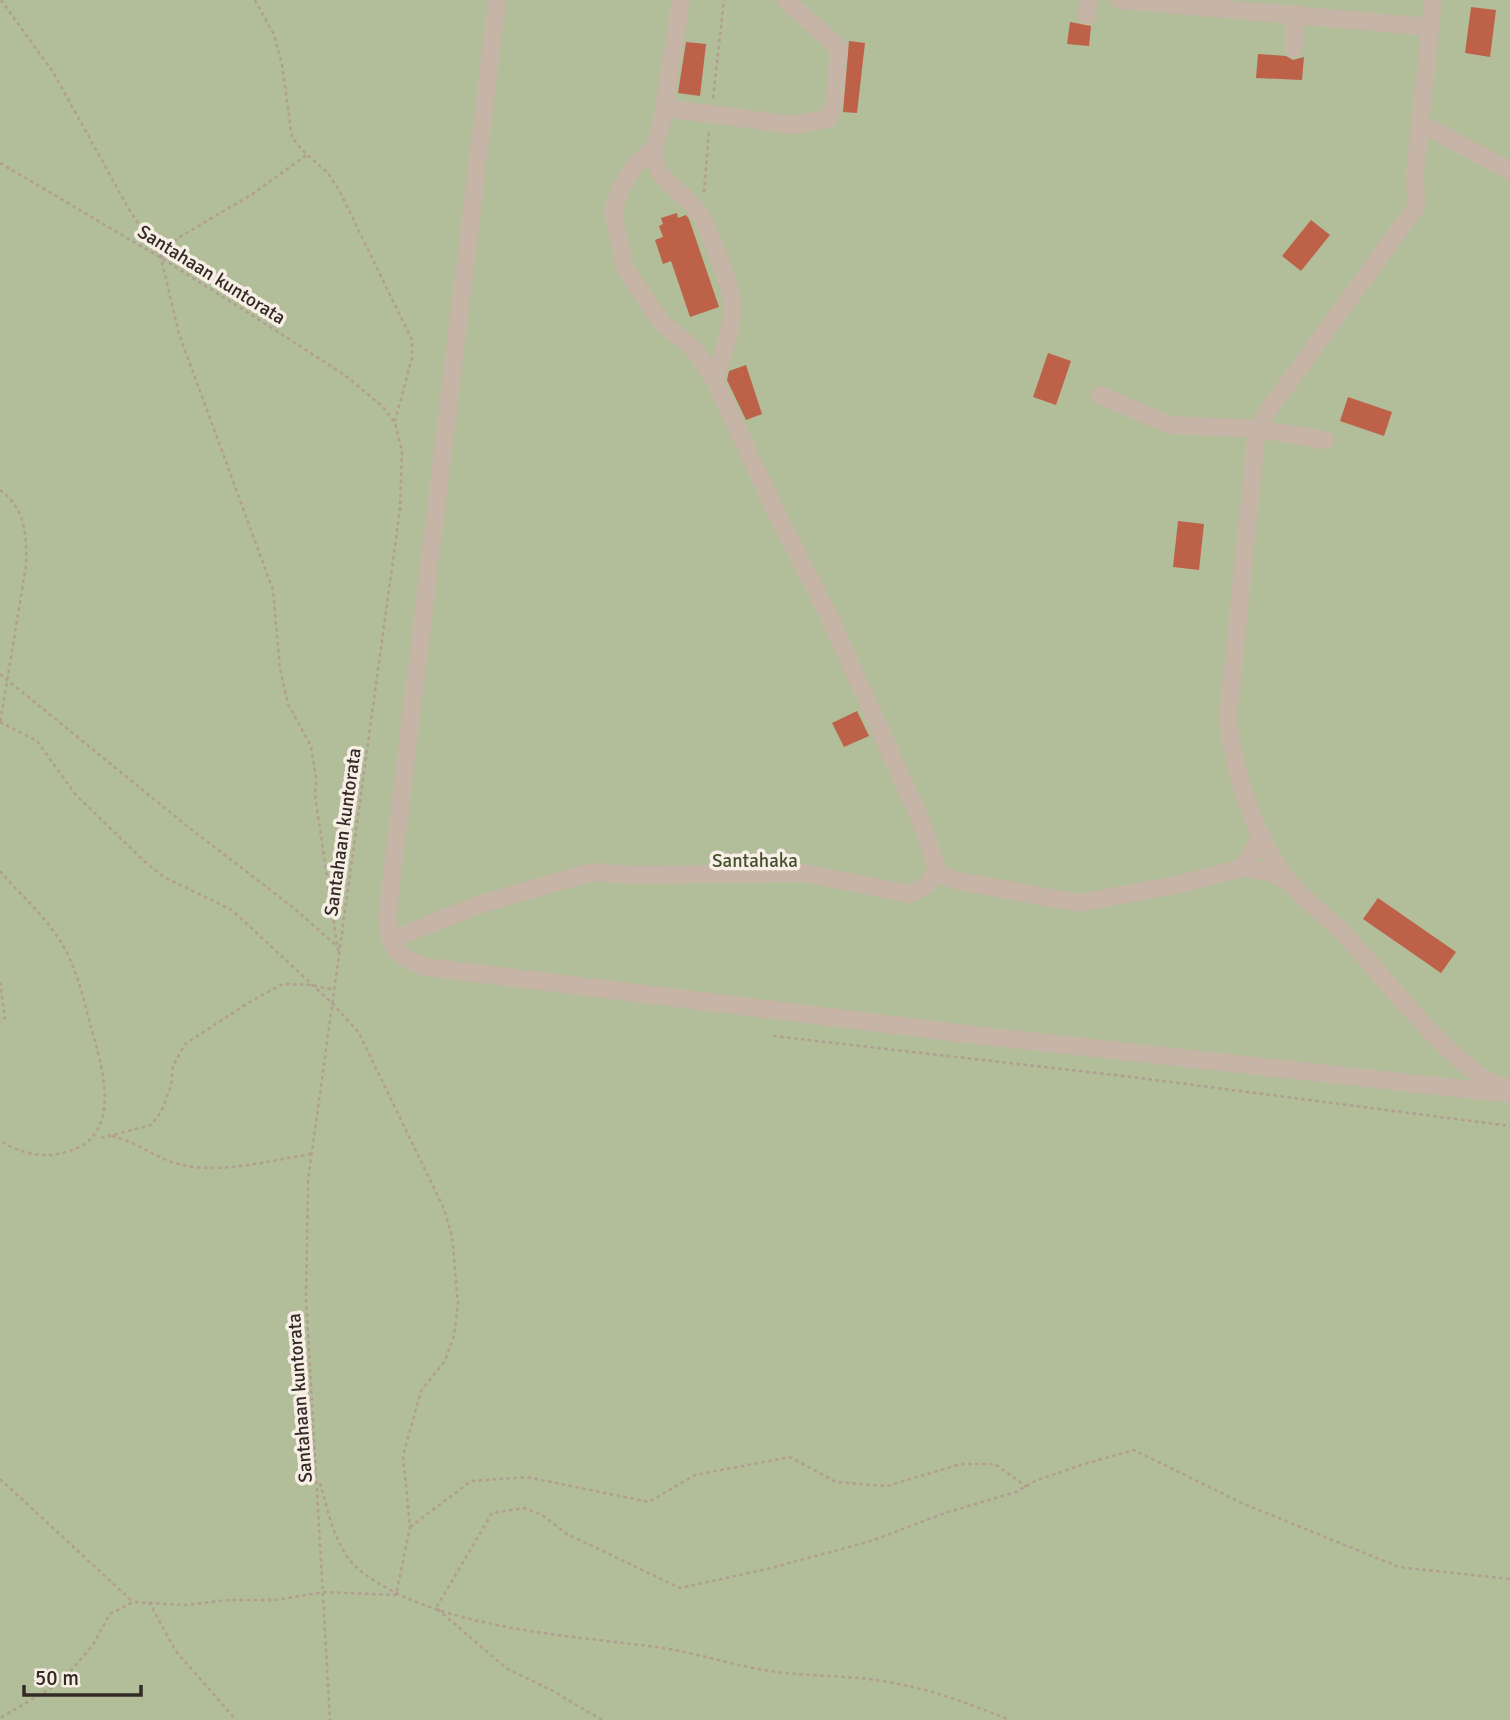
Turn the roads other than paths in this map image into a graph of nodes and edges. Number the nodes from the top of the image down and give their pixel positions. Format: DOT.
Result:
graph roads {
  1 [pos="497,0"];
  2 [pos="681,0"];
  3 [pos="786,0"];
  4 [pos="1120,0"];
  5 [pos="1433,0"];
  6 [pos="1294,14"];
  7 [pos="1430,27"];
  8 [pos="1294,49"];
  9 [pos="664,108"];
  10 [pos="1420,122"];
  11 [pos="654,148"];
  12 [pos="1510,171"];
  13 [pos="715,381"];
  14 [pos="1100,395"];
  15 [pos="1259,429"];
  16 [pos="1325,440"];
  17 [pos="1262,835"];
  18 [pos="1242,867"];
  19 [pos="937,868"];
  20 [pos="1291,882"];
  21 [pos="390,940"];
  22 [pos="1510,1087"];
  23 [pos="1510,1094"];
  1 -- 21 [label="lane"];
  2 -- 9 [label="lane"];
  3 -- 9 [label="lane"];
  4 -- 6 [label="lane"];
  5 -- 7 [label="lane"];
  6 -- 7 [label="lane"];
  6 -- 8 [label="lane"];
  7 -- 10 [label="lane"];
  9 -- 11 [label="lane"];
  10 -- 12 [label="lane"];
  10 -- 15 [label="lane"];
  11 -- 13 [label="lane"];
  11 -- 13 [label="lane"];
  13 -- 19 [label="lane"];
  14 -- 15 [label="lane"];
  15 -- 16 [label="lane"];
  15 -- 17 [label="lane"];
  17 -- 18 [label="lane"];
  17 -- 20 [label="lane"];
  18 -- 19 [label="lane"];
  18 -- 20 [label="lane"];
  19 -- 21 [label="lane"];
  20 -- 22 [label="lane"];
  21 -- 23 [label="lane"];
}
